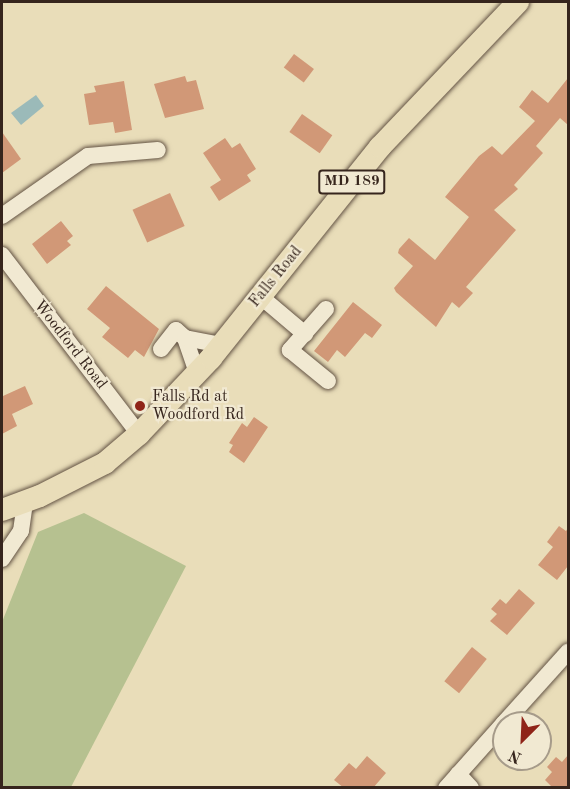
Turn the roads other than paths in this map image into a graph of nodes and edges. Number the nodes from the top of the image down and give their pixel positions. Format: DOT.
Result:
graph roads {
  1 [pos="518,2"];
  2 [pos="158,150"];
  3 [pos="2,216"];
  4 [pos="2,255"];
  5 [pos="260,296"];
  6 [pos="326,309"];
  7 [pos="305,334"];
  8 [pos="185,338"];
  9 [pos="221,345"];
  10 [pos="161,349"];
  11 [pos="197,373"];
  12 [pos="328,381"];
  13 [pos="139,434"];
  14 [pos="25,502"];
  15 [pos="2,510"];
  16 [pos="2,559"];
  17 [pos="568,652"];
  18 [pos="515,711"];
  19 [pos="492,736"];
  20 [pos="458,774"];
  21 [pos="446,788"];
  22 [pos="471,788"];
  1 -- 5 [label="main road, Falls Road / MD 189"];
  2 -- 3 [label="street"];
  4 -- 13 [label="street, Woodford Road"];
  5 -- 7 [label="street"];
  5 -- 9 [label="main road, Falls Road / MD 189"];
  6 -- 7 [label="street"];
  7 -- 12 [label="street"];
  8 -- 9 [label="street"];
  8 -- 10 [label="street"];
  8 -- 11 [label="street"];
  9 -- 11 [label="main road, Falls Road / MD 189"];
  11 -- 13 [label="main road, Falls Road / MD 189"];
  13 -- 14 [label="main road, Falls Road / MD 189"];
  14 -- 15 [label="main road, Falls Road / MD 189"];
  14 -- 16 [label="street"];
  17 -- 18 [label="street"];
  19 -- 20 [label="street"];
  20 -- 21 [label="street"];
  20 -- 22 [label="street"];
}
